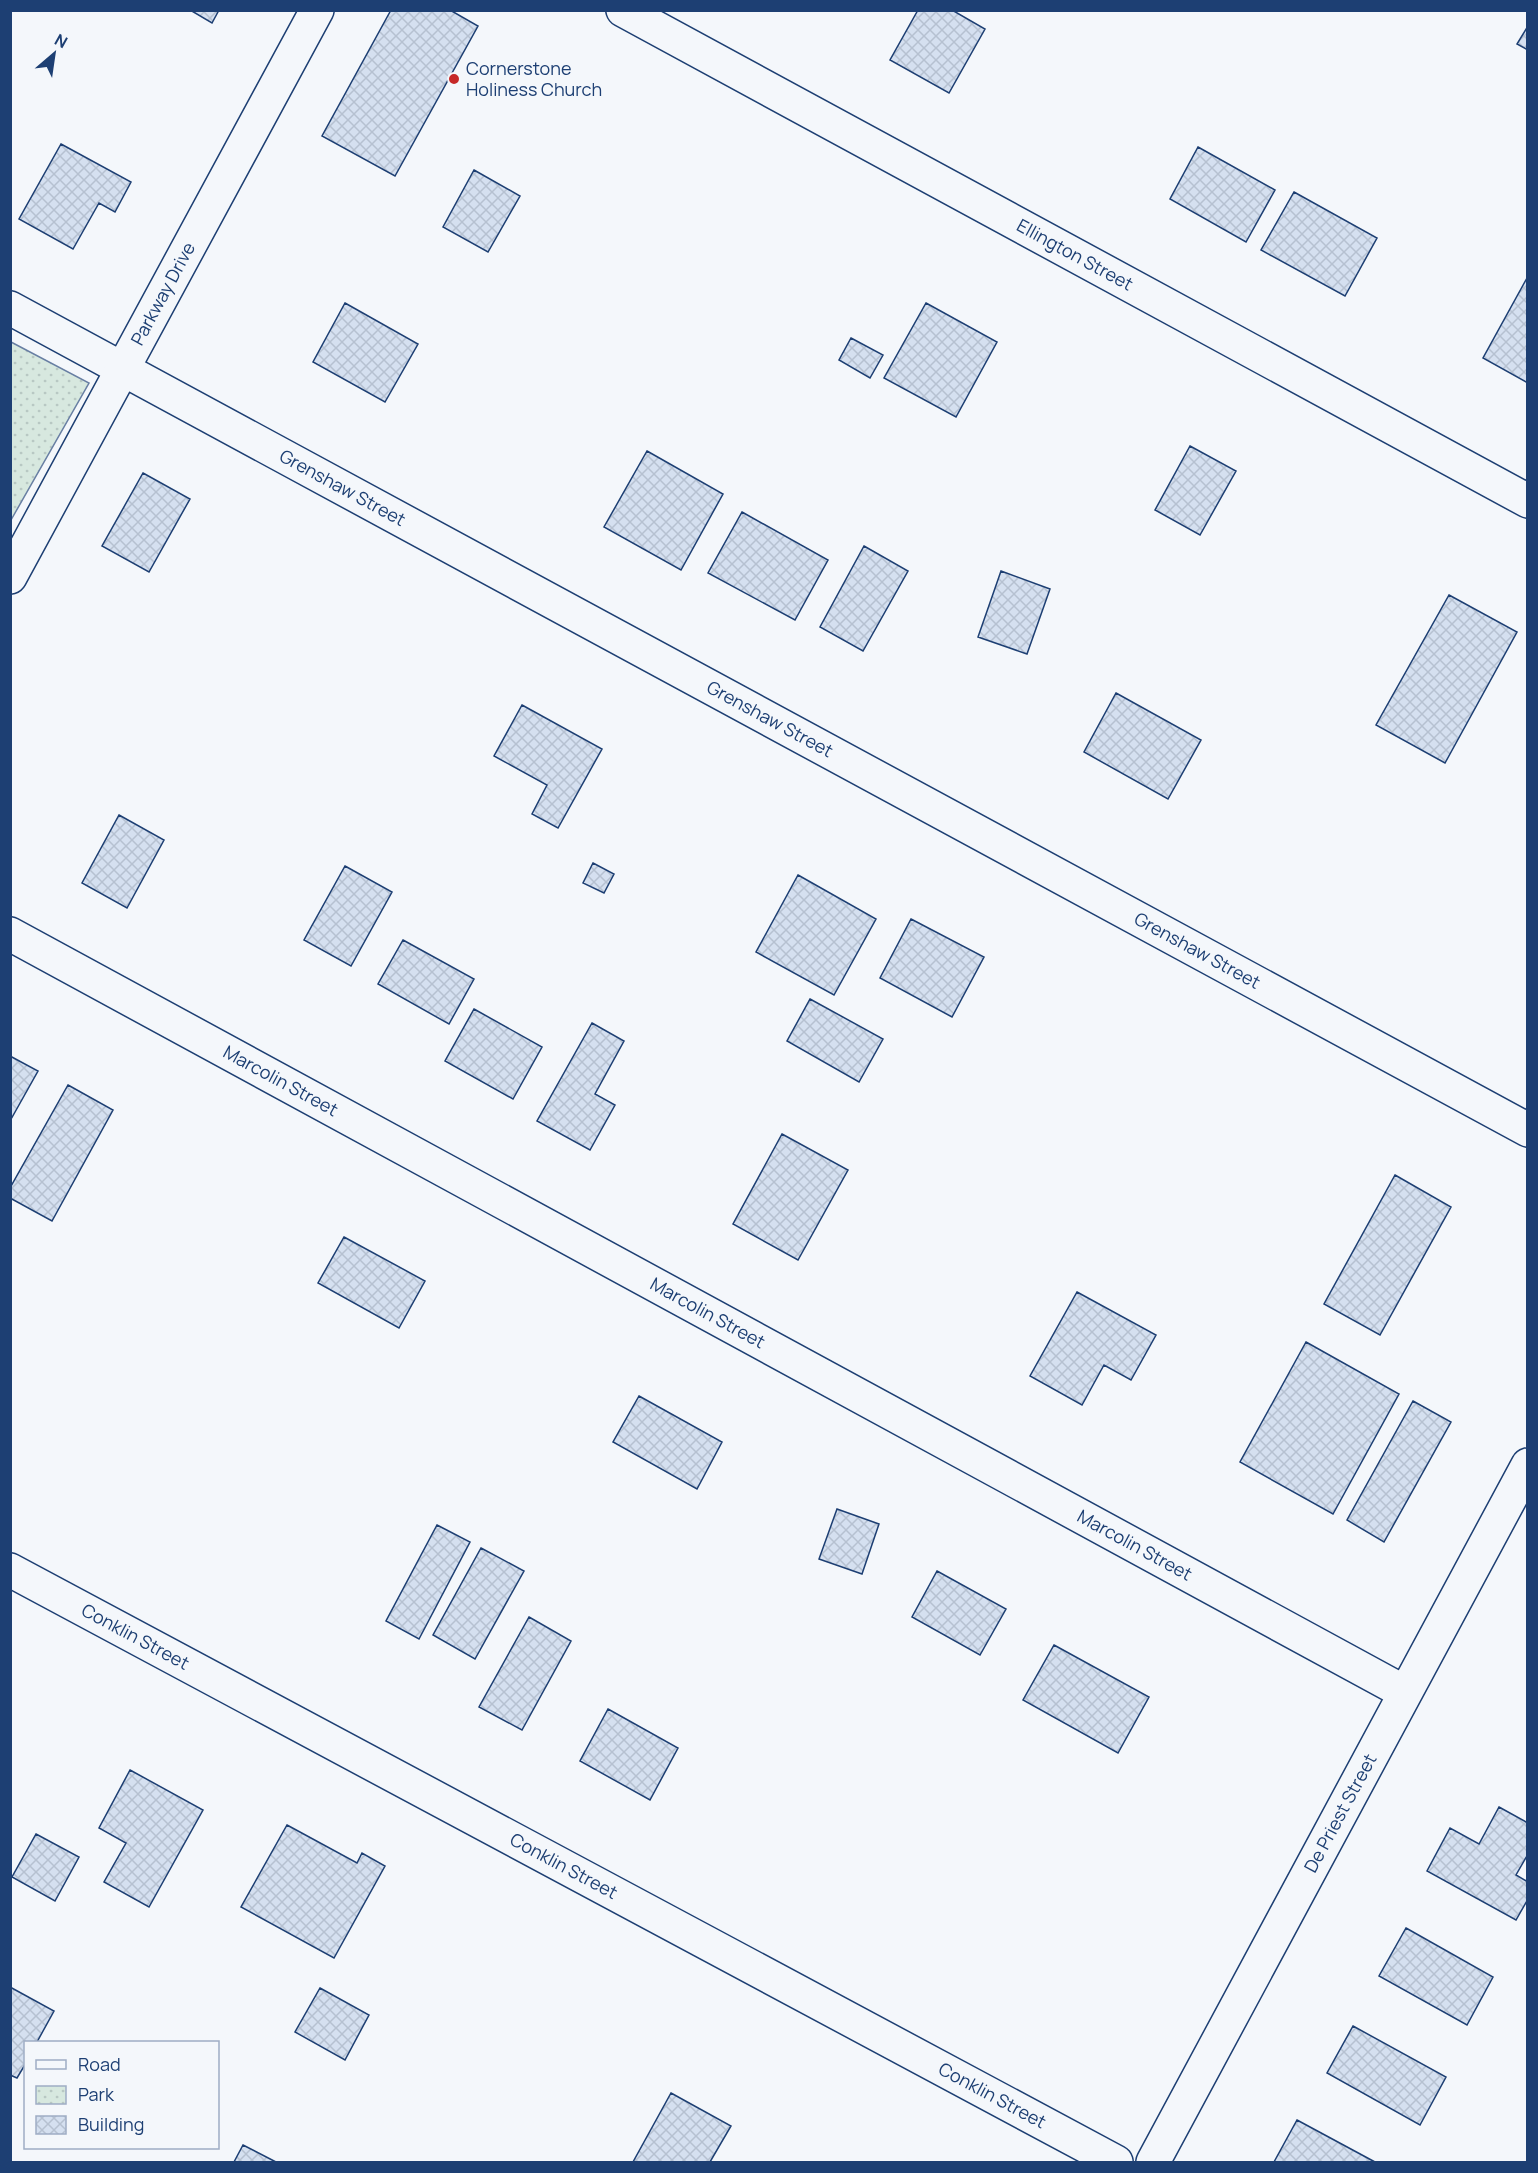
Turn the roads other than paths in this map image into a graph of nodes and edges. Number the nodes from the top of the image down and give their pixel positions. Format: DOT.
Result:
graph roads {
  1 [pos="317,10"];
  2 [pos="623,10"];
  3 [pos="10,309"];
  4 [pos="124,370"];
  5 [pos="1527,501"];
  6 [pos="10,577"];
  7 [pos="10,934"];
  8 [pos="1527,1130"];
  9 [pos="1527,1465"];
  10 [pos="10,1570"];
  11 [pos="1404,1692"];
  12 [pos="1116,2163"];
  13 [pos="1153,2163"];
  1 -- 4 [label="street, Parkway Drive"];
  2 -- 5 [label="street, Ellington Street"];
  3 -- 4 [label="street, Grenshaw Street"];
  4 -- 6 [label="street, Parkway Drive"];
  4 -- 8 [label="street, Grenshaw Street"];
  7 -- 11 [label="street, Marcolin Street"];
  9 -- 11 [label="street, De Priest Street"];
  10 -- 12 [label="street, Conklin Street"];
  11 -- 13 [label="street, De Priest Street"];
}
